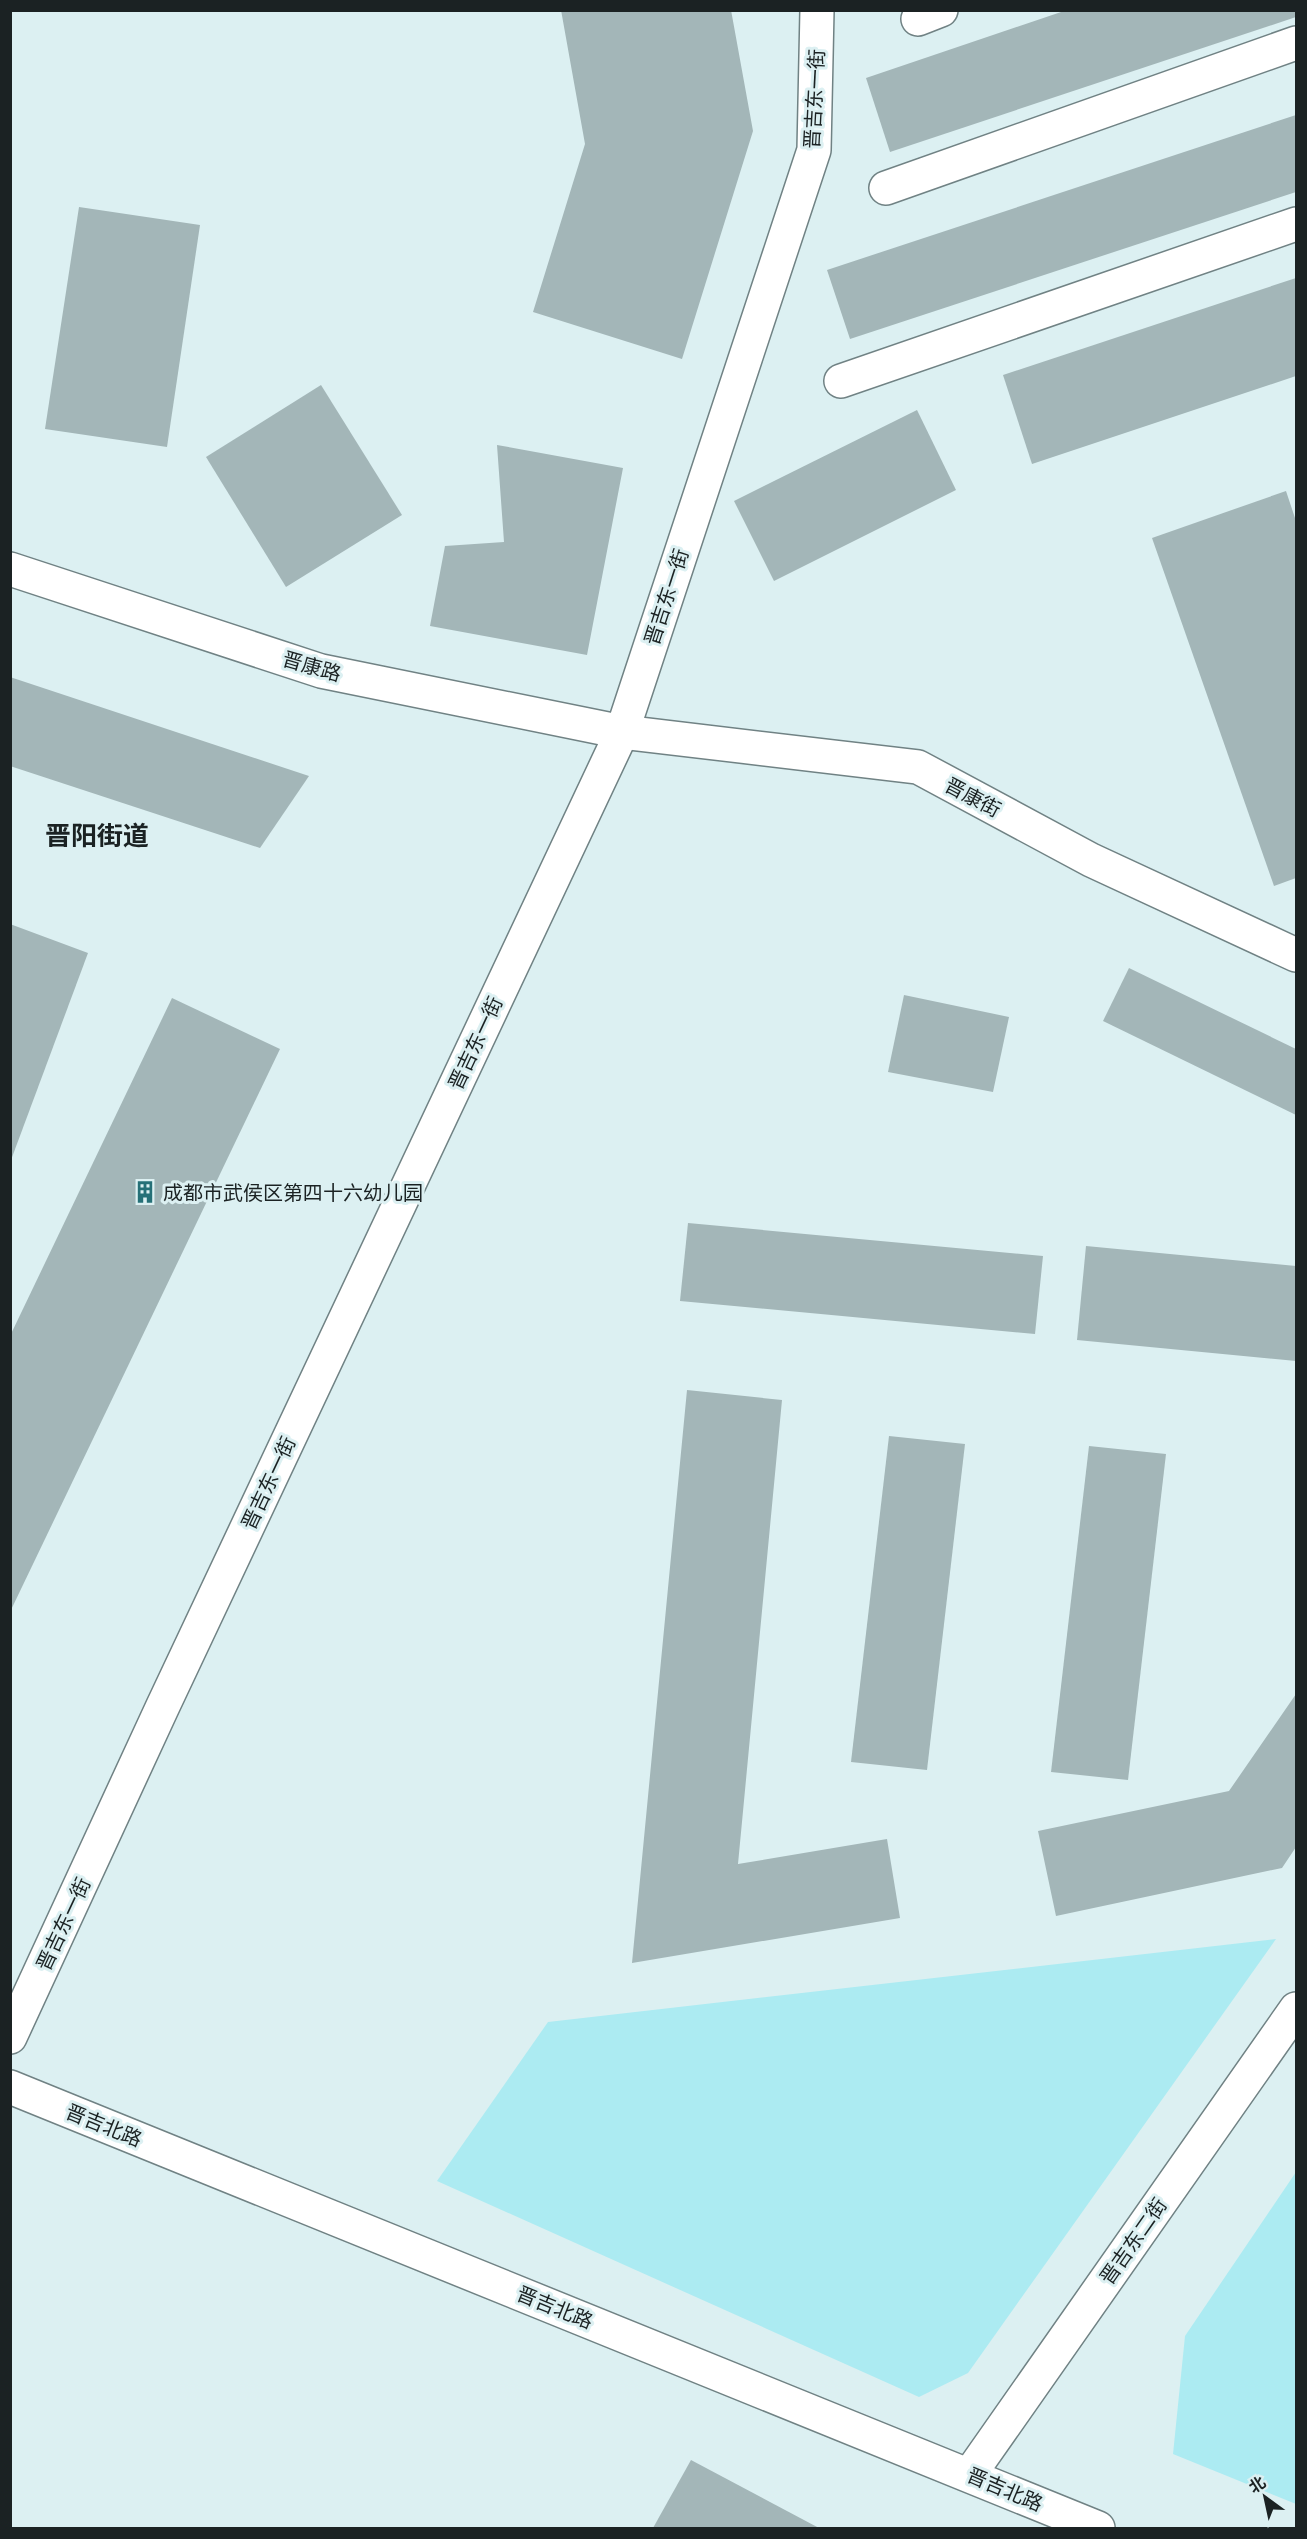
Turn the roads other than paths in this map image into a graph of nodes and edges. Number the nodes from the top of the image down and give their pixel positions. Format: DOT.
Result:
graph roads {
  1 [pos="817,10"];
  2 [pos="1296,43"];
  3 [pos="886,188"];
  4 [pos="1296,224"];
  5 [pos="841,381"];
  6 [pos="10,569"];
  7 [pos="622,732"];
  8 [pos="1296,955"];
  9 [pos="1296,2008"];
  10 [pos="10,2037"];
  11 [pos="10,2087"];
  12 [pos="970,2474"];
  13 [pos="1098,2529"];
  1 -- 7 [label="street, 晋吉东一街"];
  2 -- 3 [label="street"];
  4 -- 5 [label="street"];
  6 -- 7 [label="street, 晋康路"];
  7 -- 8 [label="street, 晋康街"];
  7 -- 10 [label="street, 晋吉东一街"];
  9 -- 12 [label="street, 晋吉东二街"];
  11 -- 12 [label="street, 晋吉北路"];
  12 -- 13 [label="street, 晋吉北路"];
}
